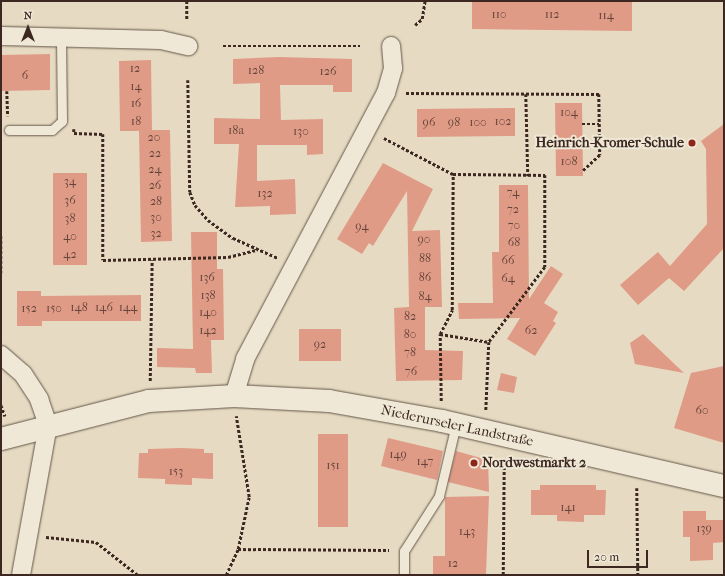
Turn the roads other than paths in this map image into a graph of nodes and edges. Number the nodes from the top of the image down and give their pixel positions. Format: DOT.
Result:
graph roads {
  1 [pos="1,36"];
  2 [pos="61,39"];
  3 [pos="188,46"];
  4 [pos="391,46"];
  5 [pos="9,130"];
  6 [pos="1,355"];
  7 [pos="235,404"];
  8 [pos="456,424"];
  9 [pos="48,425"];
  10 [pos="1,439"];
  11 [pos="724,486"];
  12 [pos="21,575"];
  13 [pos="404,575"];
  1 -- 2 [label="street"];
  2 -- 3 [label="street"];
  2 -- 5 [label="lane"];
  4 -- 7 [label="street"];
  6 -- 9 [label="street"];
  7 -- 8 [label="main road, Niederurseler Landstraße"];
  7 -- 9 [label="main road, Niederurseler Landstraße"];
  8 -- 11 [label="main road, Niederurseler Landstraße"];
  8 -- 13 [label="lane"];
  9 -- 10 [label="main road, Niederurseler Landstraße"];
  9 -- 12 [label="street"];
}
